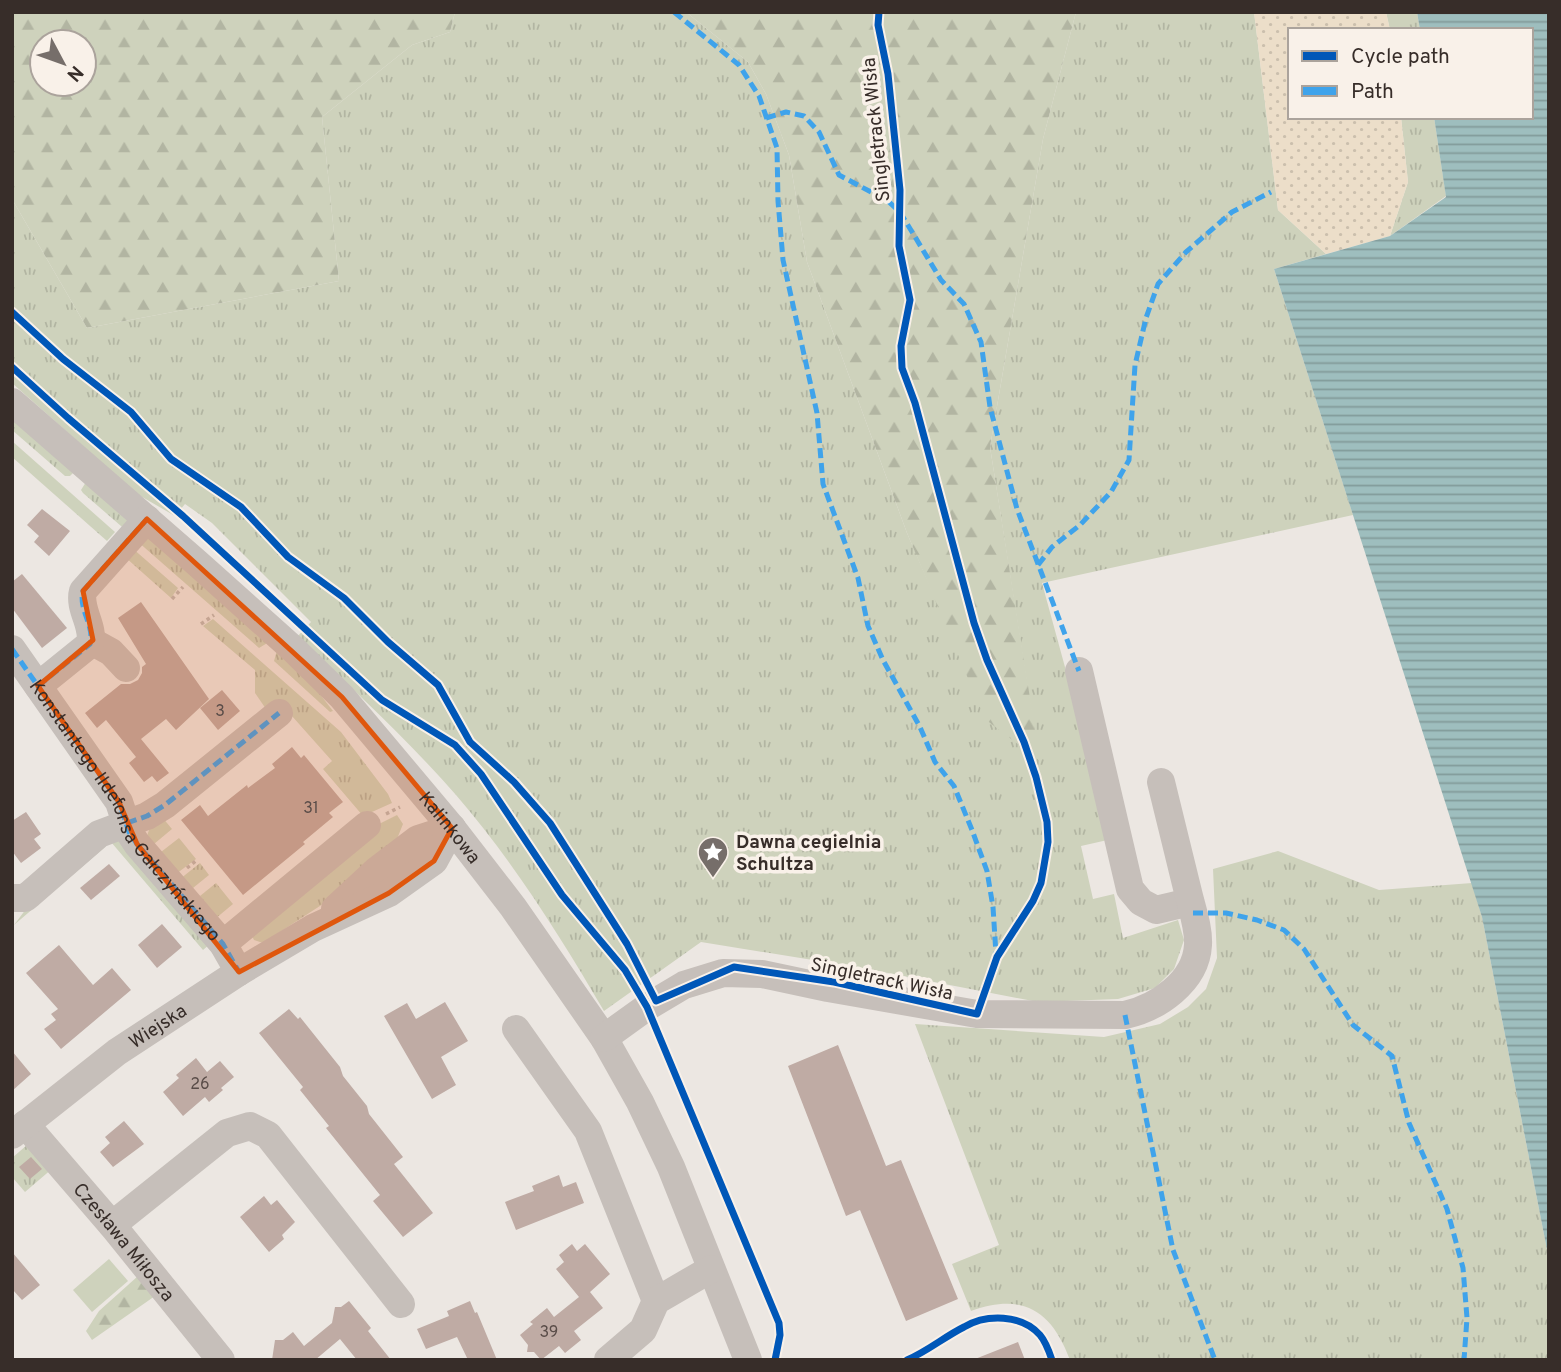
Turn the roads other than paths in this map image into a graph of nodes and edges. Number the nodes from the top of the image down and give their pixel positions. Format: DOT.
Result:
graph roads {
  1 [pos="12,402"];
  2 [pos="147,519"];
  3 [pos="91,641"];
  4 [pos="12,649"];
  5 [pos="126,668"];
  6 [pos="1079,671"];
  7 [pos="38,686"];
  8 [pos="278,713"];
  9 [pos="1161,782"];
  10 [pos="127,823"];
  11 [pos="368,825"];
  12 [pos="452,828"];
  13 [pos="12,898"];
  14 [pos="1190,902"];
  15 [pos="223,944"];
  16 [pos="239,972"];
  17 [pos="516,1029"];
  18 [pos="604,1038"];
  19 [pos="19,1130"];
  20 [pos="112,1225"];
  21 [pos="711,1269"];
  22 [pos="656,1301"];
  23 [pos="401,1304"];
  24 [pos="221,1360"];
  25 [pos="608,1360"];
  26 [pos="748,1360"];
  1 -- 2 [label="street, Kalinkowa"];
  2 -- 3 [label="street"];
  2 -- 12 [label="street, Kalinkowa"];
  3 -- 5 [label="street"];
  3 -- 7 [label="street"];
  4 -- 7 [label="street, Konstantego Ildefonsa Gałczyńskiego"];
  6 -- 14 [label="street"];
  7 -- 10 [label="street, Konstantego Ildefonsa Gałczyńskiego"];
  8 -- 10 [label="street"];
  9 -- 14 [label="street"];
  10 -- 13 [label="street"];
  10 -- 15 [label="street, Konstantego Ildefonsa Gałczyńskiego"];
  11 -- 15 [label="street"];
  12 -- 16 [label="street, Wiejska"];
  12 -- 18 [label="street, Kalinkowa"];
  14 -- 18 [label="street"];
  15 -- 16 [label="street, Konstantego Ildefonsa Gałczyńskiego"];
  16 -- 19 [label="street, Wiejska"];
  17 -- 22 [label="street"];
  18 -- 21 [label="street, Kalinkowa"];
  19 -- 20 [label="street, Czesława Miłosza"];
  20 -- 23 [label="street"];
  20 -- 24 [label="street, Czesława Miłosza"];
  21 -- 22 [label="street"];
  21 -- 26 [label="street, Kalinkowa"];
  22 -- 25 [label="street"];
}
